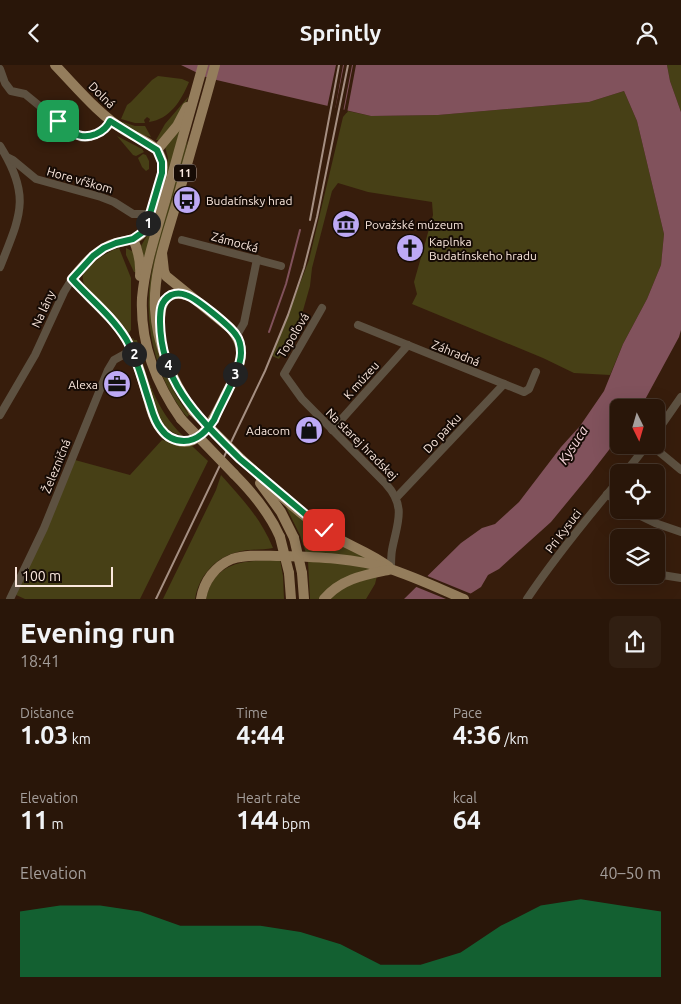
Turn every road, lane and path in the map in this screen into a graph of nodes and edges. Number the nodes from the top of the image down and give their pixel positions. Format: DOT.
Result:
graph roads {
  1 [pos="55,65"];
  2 [pos="203,65"];
  3 [pos="215,65"];
  4 [pos="0,69"];
  5 [pos="197,88"];
  6 [pos="110,121"];
  7 [pos="0,146"];
  8 [pos="157,150"];
  9 [pos="7,157"];
  10 [pos="150,214"];
  11 [pos="133,239"];
  12 [pos="182,240"];
  13 [pos="4,246"];
  14 [pos="162,253"];
  15 [pos="257,259"];
  16 [pos="281,265"];
  17 [pos="0,267"];
  18 [pos="72,279"];
  19 [pos="191,297"];
  20 [pos="142,304"];
  21 [pos="322,308"];
  22 [pos="358,325"];
  23 [pos="237,335"];
  24 [pos="161,341"];
  25 [pos="408,345"];
  26 [pos="132,350"];
  27 [pos="536,372"];
  28 [pos="284,374"];
  29 [pos="504,384"];
  30 [pos="681,397"];
  31 [pos="0,415"];
  32 [pos="665,420"];
  33 [pos="332,430"];
  34 [pos="641,454"];
  35 [pos="660,454"];
  36 [pos="240,459"];
  37 [pos="633,464"];
  38 [pos="681,471"];
  39 [pos="610,490"];
  40 [pos="607,494"];
  41 [pos="610,496"];
  42 [pos="396,498"];
  43 [pos="646,519"];
  44 [pos="681,532"];
  45 [pos="391,570"];
  46 [pos="665,575"];
  47 [pos="681,578"];
  48 [pos="10,599"];
  49 [pos="201,599"];
  50 [pos="290,599"];
  51 [pos="304,599"];
  52 [pos="324,599"];
  53 [pos="464,599"];
  54 [pos="527,599"];
  1 -- 6 [label="main road, Dolná"];
  2 -- 5 [label="main road, 11"];
  3 -- 14 [label="main road, 11"];
  4 -- 6 [label="street"];
  5 -- 8 [label="main road"];
  5 -- 20 [label="main road, 11"];
  6 -- 8 [label="main road, Dolná"];
  7 -- 9 [label="street"];
  8 -- 10 [label="main road"];
  9 -- 10 [label="street, Hore vŕškom"];
  9 -- 13 [label="street"];
  10 -- 11 [label="main road"];
  11 -- 18 [label="main road, Na lány"];
  11 -- 20 [label="main road"];
  12 -- 15 [label="street, Zámocká"];
  13 -- 17 [label="street"];
  14 -- 19 [label="main road"];
  14 -- 24 [label="main road, 11"];
  15 -- 16 [label="street, Zámocká"];
  15 -- 23 [label="street"];
  18 -- 26 [label="main road"];
  18 -- 31 [label="street, Na lány"];
  19 -- 23 [label="main road"];
  19 -- 24 [label="main road"];
  20 -- 50 [label="main road, 11, bridge"];
  21 -- 28 [label="street, Topoľová"];
  22 -- 25 [label="street, Záhradná"];
  23 -- 26 [label="main road"];
  24 -- 36 [label="main road, 11, bridge"];
  25 -- 29 [label="street, Záhradná"];
  25 -- 33 [label="street, K múzeu"];
  26 -- 48 [label="street, Železničná"];
  27 -- 29 [label="street, Záhradná"];
  28 -- 33 [label="street, Na starej hradskej"];
  29 -- 42 [label="street, Do parku"];
  30 -- 32 [label="street"];
  33 -- 42 [label="street, Na starej hradskej"];
  34 -- 37 [label="street"];
  35 -- 38 [label="street"];
  36 -- 45 [label="main road"];
  36 -- 51 [label="main road, 11, bridge"];
  39 -- 40 [label="street, Pri Kysuci"];
  40 -- 41 [label="street"];
  40 -- 54 [label="street, Pri Kysuci"];
  42 -- 45 [label="street, Na starej hradskej"];
  43 -- 44 [label="street"];
  45 -- 49 [label="main road"];
  45 -- 52 [label="main road"];
  45 -- 53 [label="main road"];
  46 -- 47 [label="street"];
}
